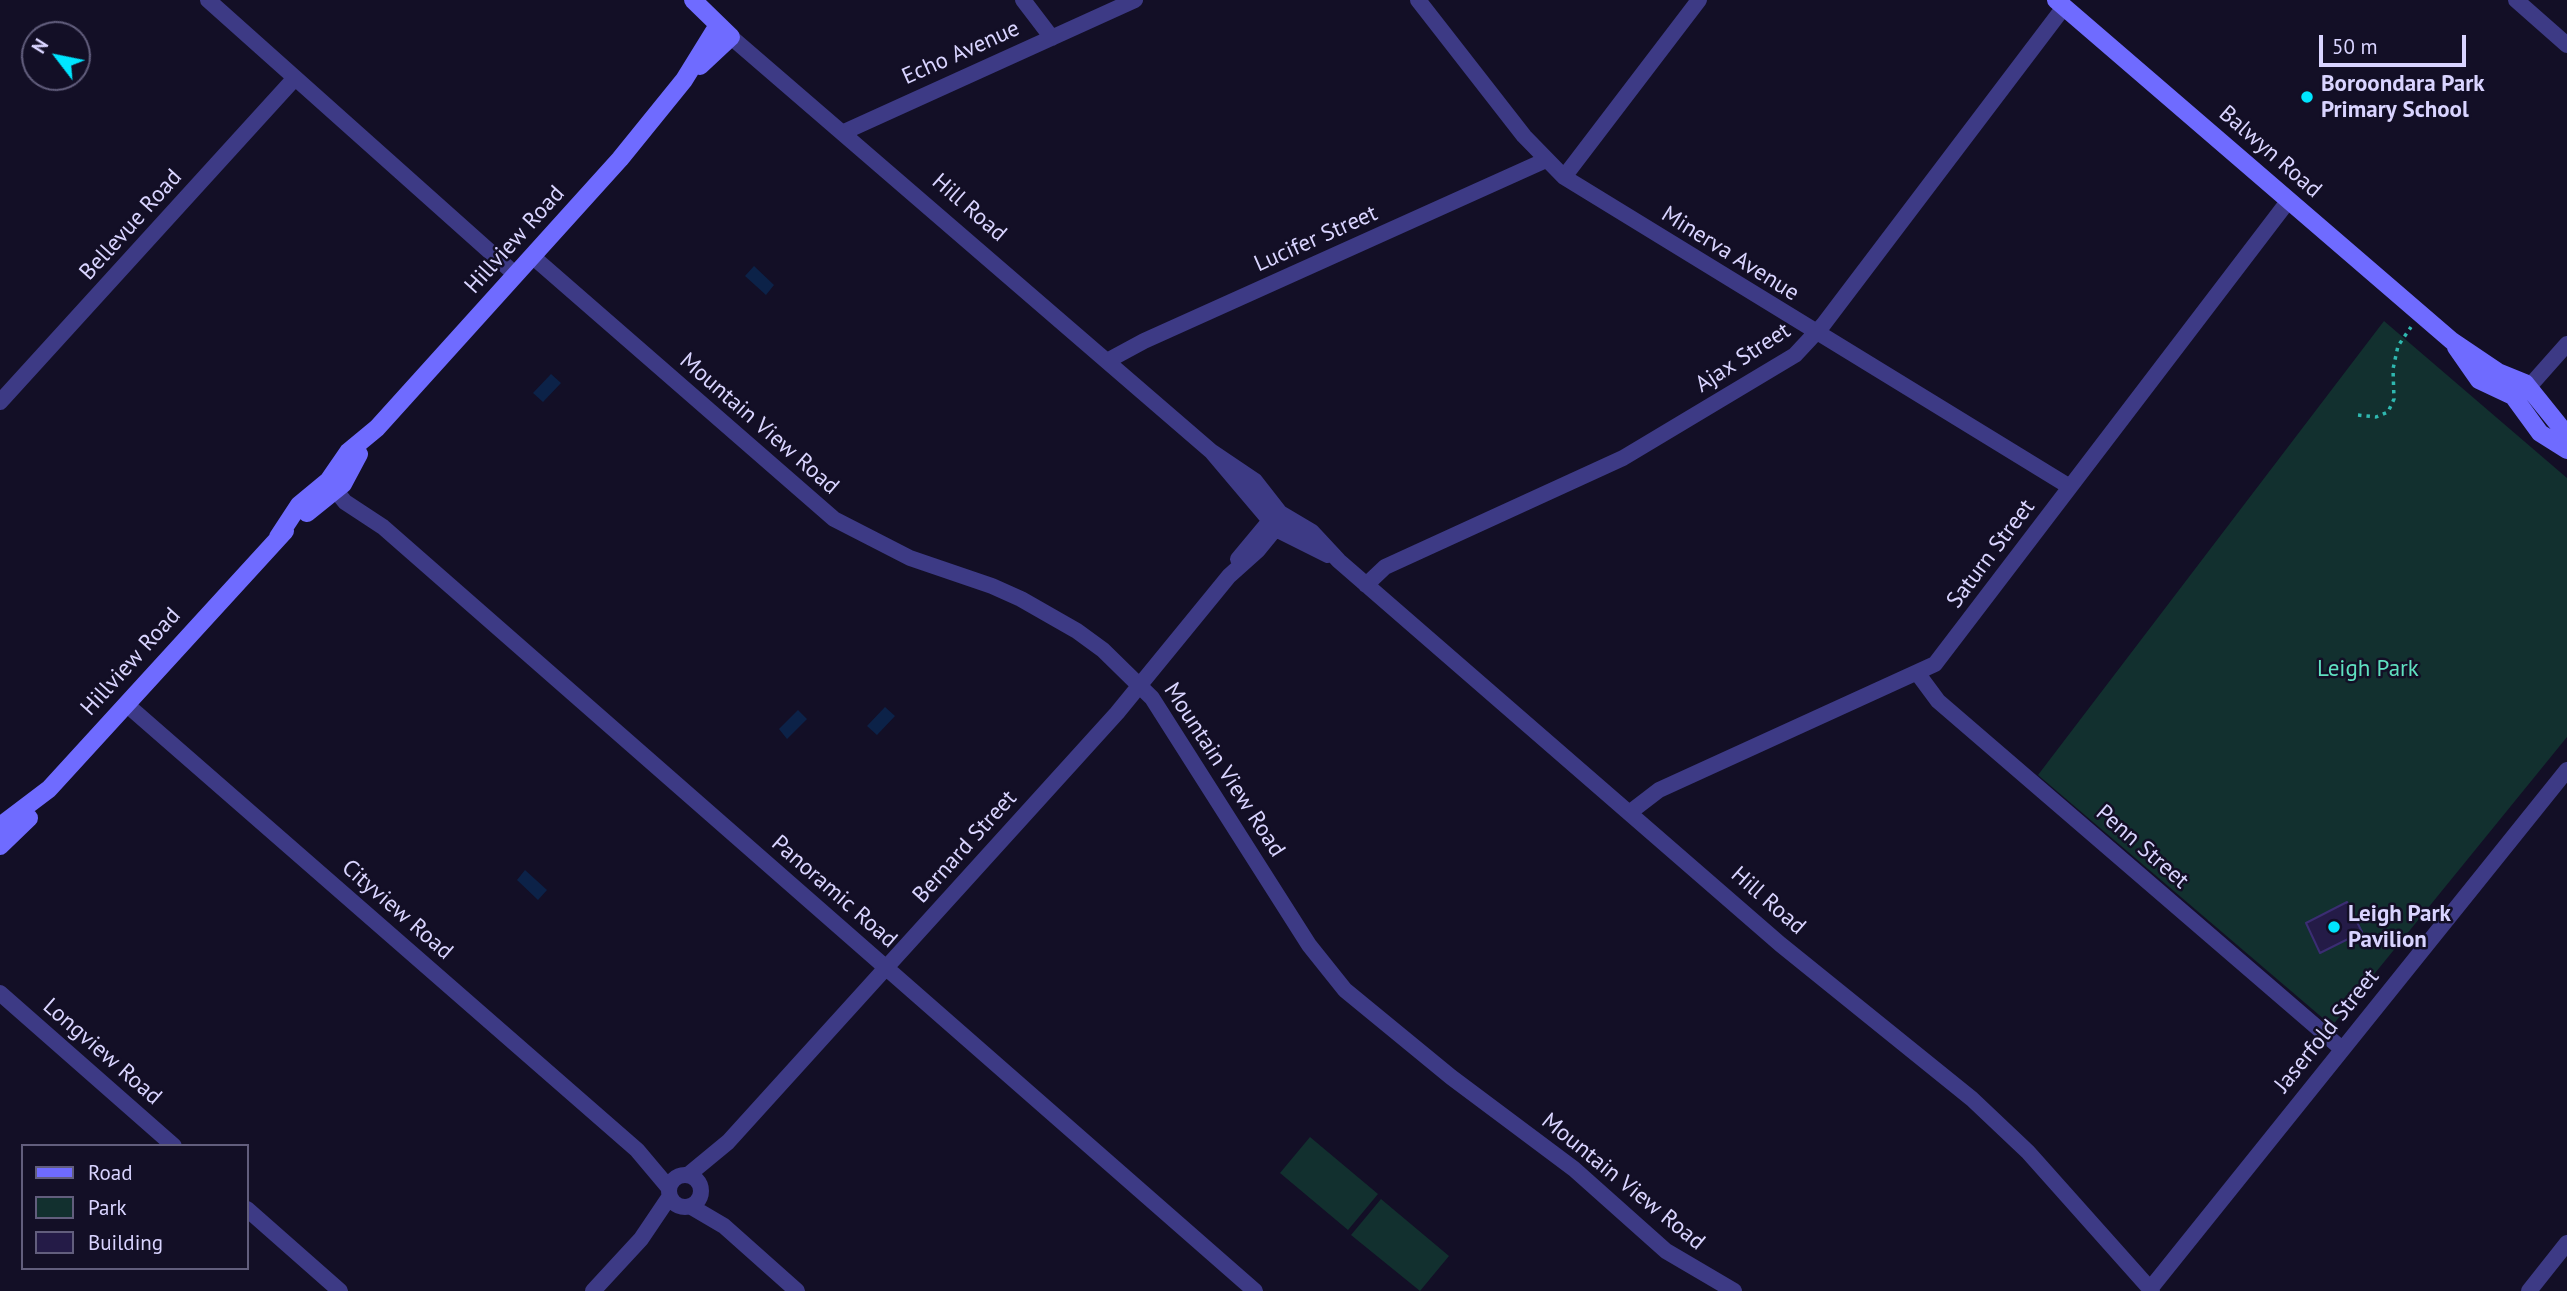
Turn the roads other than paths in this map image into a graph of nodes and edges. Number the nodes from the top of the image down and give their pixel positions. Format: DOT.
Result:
graph roads {
  1 [pos="208,0"];
  2 [pos="693,0"];
  3 [pos="1023,0"];
  4 [pos="1135,0"];
  5 [pos="1418,0"];
  6 [pos="1699,0"];
  7 [pos="2516,0"];
  8 [pos="2060,4"];
  9 [pos="725,31"];
  10 [pos="1052,38"];
  11 [pos="2567,45"];
  12 [pos="295,78"];
  13 [pos="845,132"];
  14 [pos="1546,160"];
  15 [pos="1564,177"];
  16 [pos="2289,200"];
  17 [pos="532,256"];
  18 [pos="516,275"];
  19 [pos="1816,334"];
  20 [pos="2567,344"];
  21 [pos="1107,362"];
  22 [pos="2524,393"];
  23 [pos="0,402"];
  24 [pos="2567,435"];
  25 [pos="2567,450"];
  26 [pos="335,486"];
  27 [pos="2070,487"];
  28 [pos="1275,520"];
  29 [pos="1366,585"];
  30 [pos="1918,674"];
  31 [pos="1140,685"];
  32 [pos="127,704"];
  33 [pos="2567,770"];
  34 [pos="1629,813"];
  35 [pos="1,836"];
  36 [pos="886,968"];
  37 [pos="0,993"];
  38 [pos="2342,1049"];
  39 [pos="172,1144"];
  40 [pos="685,1191"];
  41 [pos="248,1210"];
  42 [pos="2567,1243"];
  43 [pos="2151,1290"];
  44 [pos="340,1291"];
  45 [pos="593,1291"];
  46 [pos="797,1291"];
  47 [pos="1255,1291"];
  48 [pos="1734,1291"];
  49 [pos="2529,1291"];
  1 -- 12 [label="street"];
  2 -- 9 [label="street, Hill Road"];
  3 -- 10 [label="street"];
  4 -- 10 [label="street, Echo Avenue"];
  5 -- 14 [label="street, Minerva Avenue"];
  6 -- 15 [label="street"];
  7 -- 11 [label="street"];
  8 -- 16 [label="street, Balwyn Road"];
  8 -- 19 [label="street, Ajax Street"];
  9 -- 13 [label="street, Hill Road"];
  9 -- 17 [label="street, Hillview Road"];
  10 -- 13 [label="street, Echo Avenue"];
  12 -- 18 [label="street"];
  12 -- 23 [label="street, Bellevue Road"];
  13 -- 21 [label="street, Hill Road"];
  14 -- 15 [label="street, Minerva Avenue"];
  14 -- 21 [label="street, Lucifer Street"];
  15 -- 19 [label="street, Minerva Avenue"];
  16 -- 22 [label="street, Balwyn Road"];
  16 -- 27 [label="street, Saturn Street"];
  17 -- 18 [label="street, Hillview Road"];
  17 -- 31 [label="street, Mountain View Road"];
  18 -- 26 [label="street, Hillview Road"];
  19 -- 27 [label="street, Minerva Avenue"];
  19 -- 29 [label="street, Ajax Street"];
  20 -- 22 [label="street"];
  21 -- 28 [label="street, Hill Road"];
  22 -- 24 [label="street, Balwyn Road"];
  22 -- 25 [label="street, Balwyn Road"];
  26 -- 32 [label="street, Hillview Road"];
  26 -- 36 [label="street, Panoramic Road"];
  27 -- 30 [label="street, Saturn Street"];
  28 -- 29 [label="street, Hill Road"];
  28 -- 31 [label="street, Bernard Street"];
  29 -- 34 [label="street, Hill Road"];
  30 -- 34 [label="street, Saturn Street"];
  30 -- 38 [label="street, Penn Street"];
  31 -- 36 [label="street, Bernard Street"];
  31 -- 48 [label="street, Mountain View Road"];
  32 -- 35 [label="street, Hillview Road"];
  32 -- 40 [label="street, Cityview Road"];
  33 -- 38 [label="street, Jaserfold Street"];
  34 -- 43 [label="street, Hill Road"];
  36 -- 40 [label="street, Bernard Street"];
  36 -- 47 [label="street, Panoramic Road"];
  37 -- 39 [label="street, Longview Road"];
  38 -- 43 [label="street, Jaserfold Street"];
  40 -- 45 [label="street, Bernard Street"];
  40 -- 46 [label="street, Cityview Road"];
  41 -- 44 [label="street"];
  42 -- 49 [label="street"];
}
